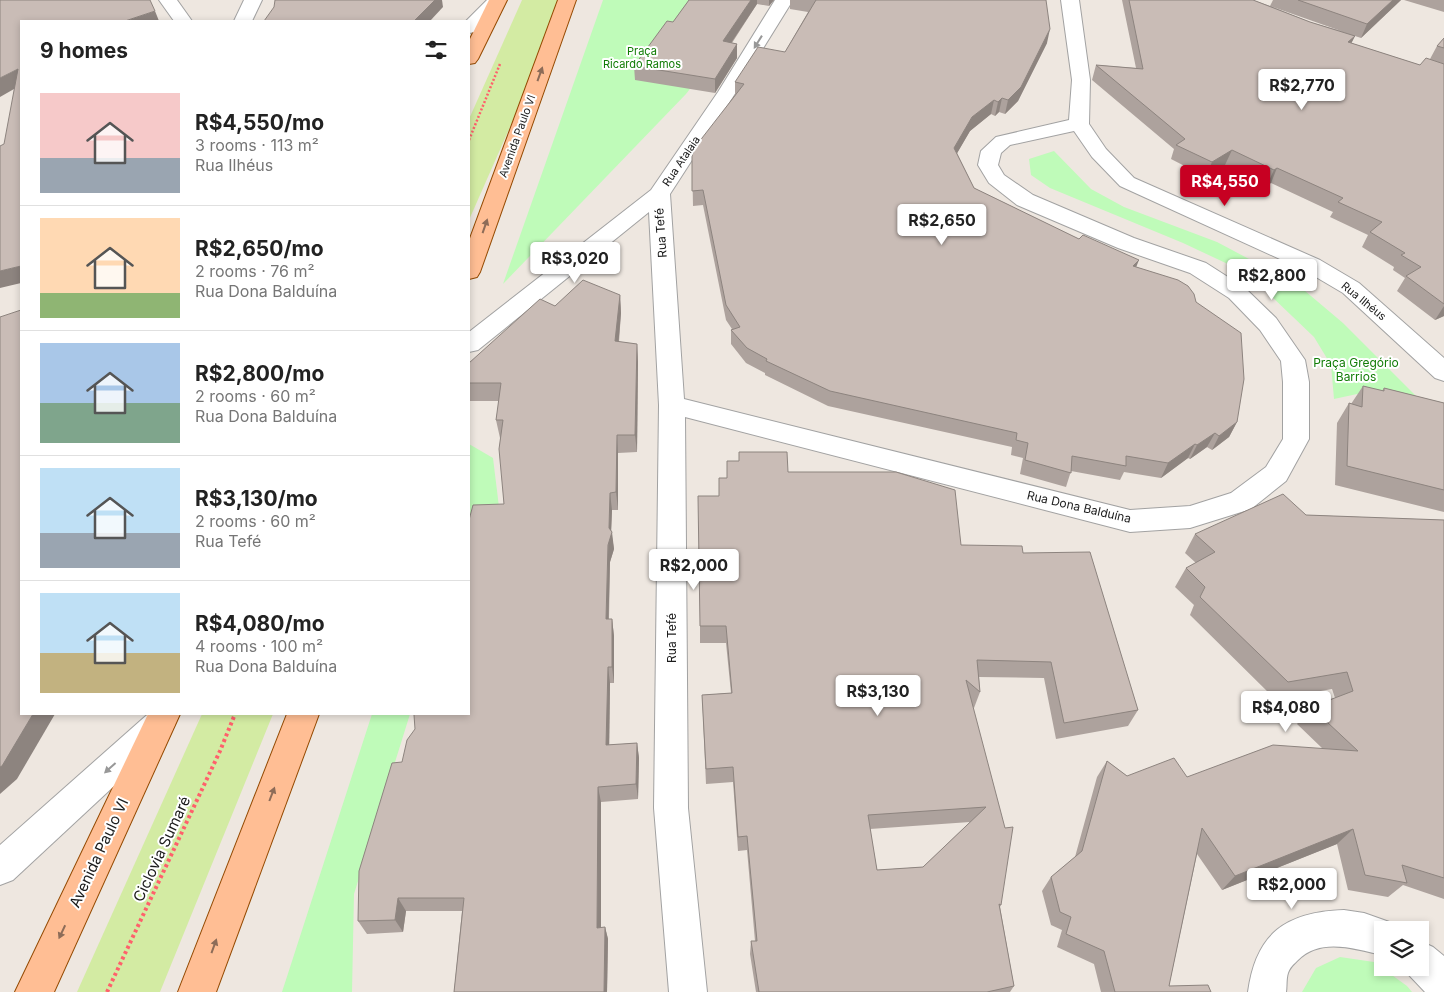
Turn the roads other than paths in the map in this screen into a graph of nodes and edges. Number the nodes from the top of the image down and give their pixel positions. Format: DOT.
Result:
graph roads {
  1 [pos="168,0"];
  2 [pos="253,0"];
  3 [pos="497,0"];
  4 [pos="567,0"];
  5 [pos="784,0"];
  6 [pos="1070,0"];
  7 [pos="183,20"];
  8 [pos="243,20"];
  9 [pos="470,27"];
  10 [pos="470,57"];
  11 [pos="1079,124"];
  12 [pos="659,194"];
  13 [pos="470,269"];
  14 [pos="470,343"];
  15 [pos="1444,372"];
  16 [pos="672,405"];
  17 [pos="303,715"];
  18 [pos="161,719"];
  19 [pos="0,868"];
  20 [pos="1374,935"];
  21 [pos="1429,967"];
  22 [pos="1444,985"];
  23 [pos="34,992"];
  24 [pos="197,992"];
  25 [pos="688,992"];
  26 [pos="1266,992"];
  1 -- 7 [label="street"];
  2 -- 8 [label="street"];
  3 -- 9 [label="street"];
  3 -- 10 [label="main road"];
  13 -- 4 [label="main road, Avenida Paulo VI, one-way"];
  5 -- 12 [label="street, Rua Atalaia, one-way"];
  6 -- 11 [label="street"];
  11 -- 15 [label="street, Rua Ilhéus"];
  11 -- 16 [label="street, Rua Dona Balduína"];
  12 -- 14 [label="street, Rua Atalaia"];
  12 -- 16 [label="street, Rua Tefé"];
  16 -- 25 [label="street, Rua Tefé"];
  24 -- 17 [label="main road, one-way"];
  18 -- 19 [label="street, one-way"];
  18 -- 23 [label="main road, Avenida Paulo VI, one-way"];
  20 -- 26 [label="street"];
  21 -- 22 [label="street"];
}
